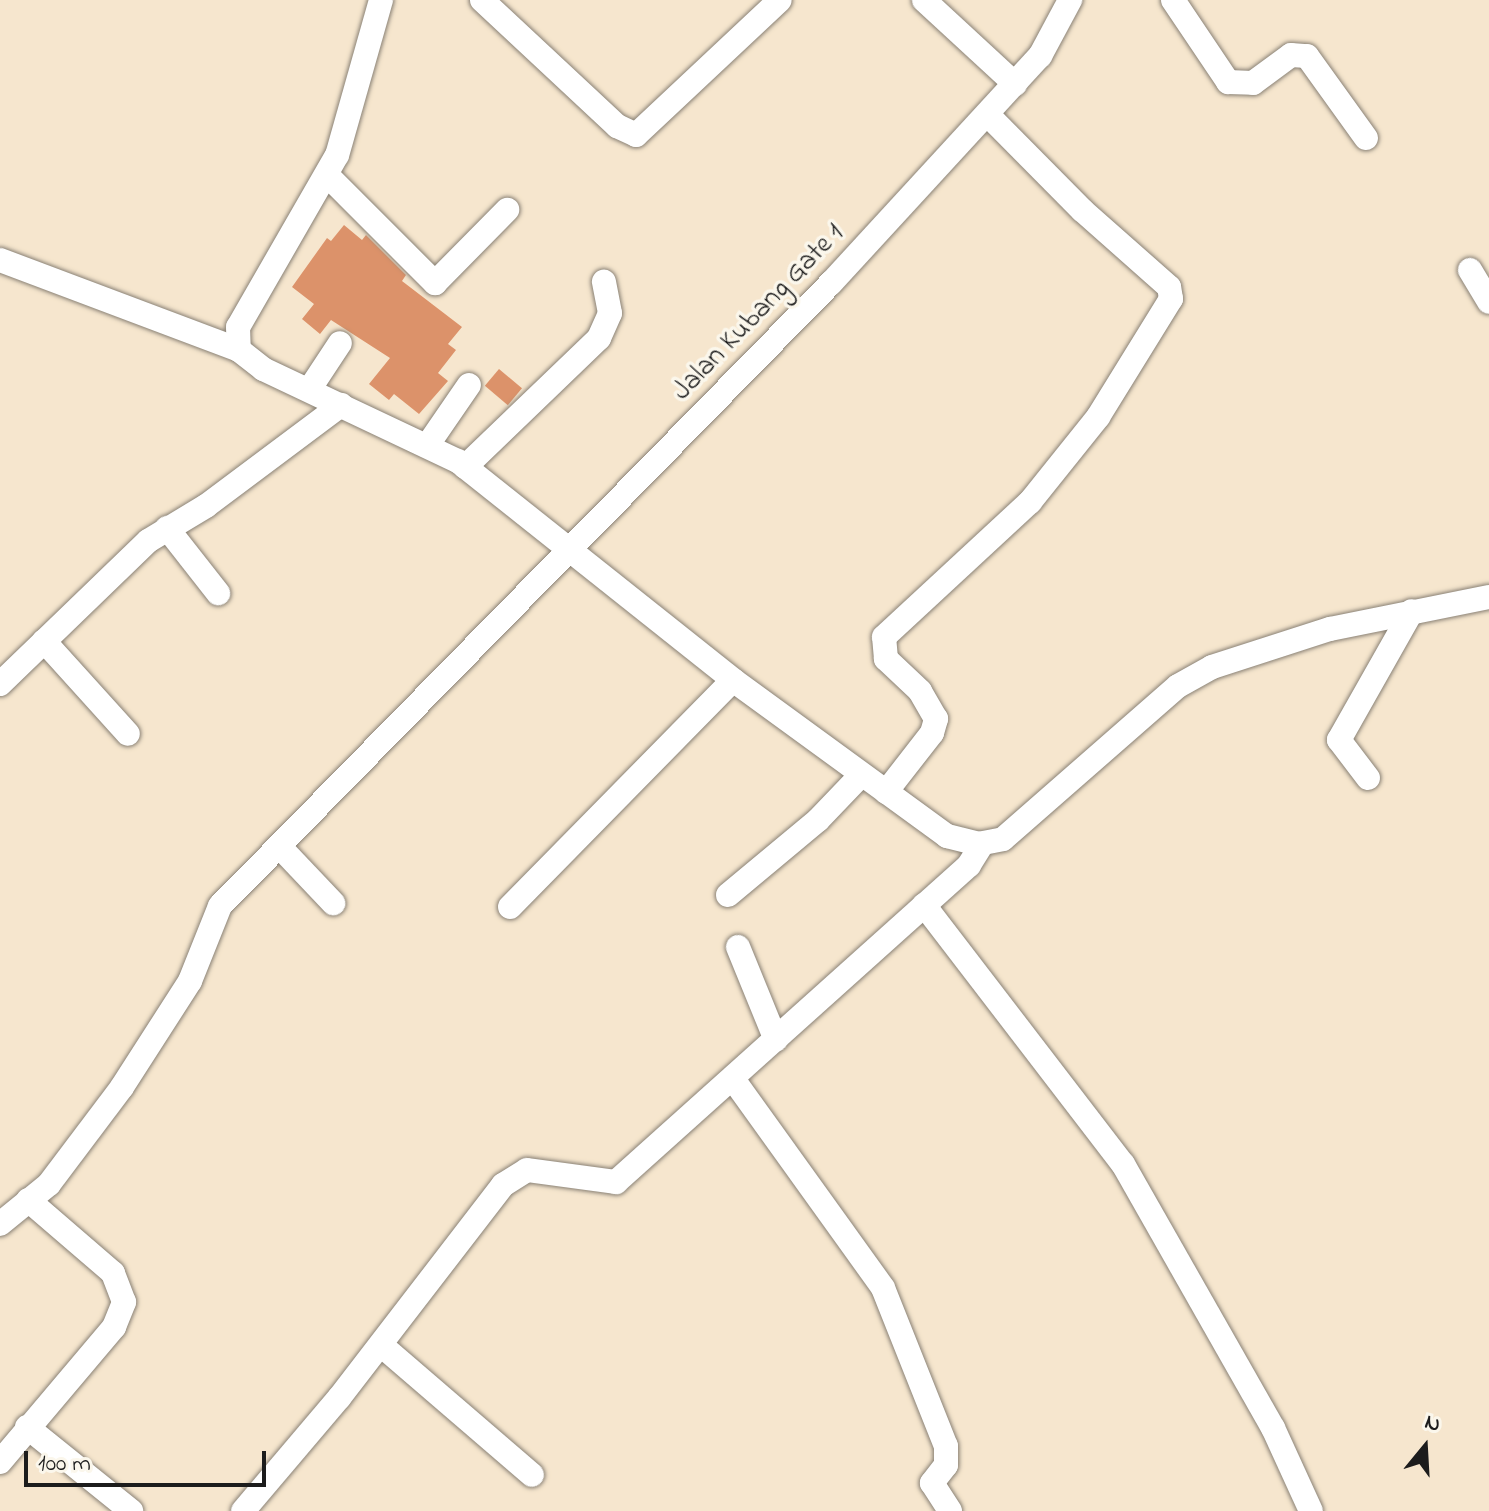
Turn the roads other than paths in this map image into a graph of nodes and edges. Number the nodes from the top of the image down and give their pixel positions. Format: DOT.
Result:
graph roads {
  1 [pos="381,0"];
  2 [pos="482,0"];
  3 [pos="780,0"];
  4 [pos="924,0"];
  5 [pos="1070,0"];
  6 [pos="1173,0"];
  7 [pos="1015,84"];
  8 [pos="988,115"];
  9 [pos="1366,138"];
  10 [pos="327,175"];
  11 [pos="507,210"];
  12 [pos="0,260"];
  13 [pos="1470,270"];
  14 [pos="604,282"];
  15 [pos="1489,302"];
  16 [pos="340,343"];
  17 [pos="239,350"];
  18 [pos="469,385"];
  19 [pos="309,390"];
  20 [pos="341,405"];
  21 [pos="427,446"];
  22 [pos="465,467"];
  23 [pos="167,528"];
  24 [pos="572,552"];
  25 [pos="218,593"];
  26 [pos="1489,597"];
  27 [pos="1412,611"];
  28 [pos="44,641"];
  29 [pos="733,680"];
  30 [pos="0,684"];
  31 [pos="128,734"];
  32 [pos="861,775"];
  33 [pos="1368,778"];
  34 [pos="886,792"];
  35 [pos="982,844"];
  36 [pos="279,846"];
  37 [pos="728,895"];
  38 [pos="333,903"];
  39 [pos="924,905"];
  40 [pos="510,907"];
  41 [pos="738,947"];
  42 [pos="776,1040"];
  43 [pos="733,1079"];
  44 [pos="28,1200"];
  45 [pos="0,1224"];
  46 [pos="381,1345"];
  47 [pos="27,1427"];
  48 [pos="0,1462"];
  49 [pos="532,1475"];
  50 [pos="131,1511"];
  51 [pos="243,1511"];
  52 [pos="950,1511"];
  53 [pos="1311,1511"];
  1 -- 10 [label="street"];
  2 -- 3 [label="street"];
  4 -- 7 [label="street"];
  5 -- 7 [label="street, Jalan Kubang Gate 1"];
  6 -- 9 [label="street"];
  7 -- 8 [label="street, Jalan Kubang Gate 1"];
  8 -- 24 [label="street, Jalan Kubang Gate 1"];
  8 -- 34 [label="street"];
  10 -- 11 [label="street"];
  10 -- 17 [label="street"];
  12 -- 17 [label="street"];
  13 -- 15 [label="street"];
  14 -- 22 [label="street"];
  16 -- 19 [label="street"];
  17 -- 19 [label="street"];
  18 -- 21 [label="street"];
  19 -- 20 [label="street"];
  20 -- 21 [label="street"];
  20 -- 23 [label="street"];
  21 -- 22 [label="street"];
  22 -- 24 [label="street"];
  23 -- 25 [label="street"];
  23 -- 28 [label="street"];
  24 -- 29 [label="street"];
  24 -- 36 [label="street, Jalan Kubang Gate 1"];
  26 -- 27 [label="street"];
  27 -- 33 [label="street"];
  27 -- 35 [label="street"];
  28 -- 30 [label="street"];
  28 -- 31 [label="street"];
  29 -- 32 [label="street"];
  29 -- 40 [label="street"];
  32 -- 34 [label="street"];
  32 -- 37 [label="street"];
  34 -- 35 [label="street"];
  35 -- 39 [label="street"];
  36 -- 38 [label="street"];
  36 -- 44 [label="street, Jalan Kubang Gate 1"];
  39 -- 42 [label="street"];
  39 -- 53 [label="street"];
  41 -- 42 [label="street"];
  42 -- 43 [label="street"];
  43 -- 46 [label="street"];
  43 -- 52 [label="street"];
  44 -- 45 [label="street, Jalan Kubang Gate 1"];
  44 -- 47 [label="street"];
  46 -- 49 [label="street"];
  46 -- 51 [label="street"];
  47 -- 48 [label="street"];
  47 -- 50 [label="street"];
}
